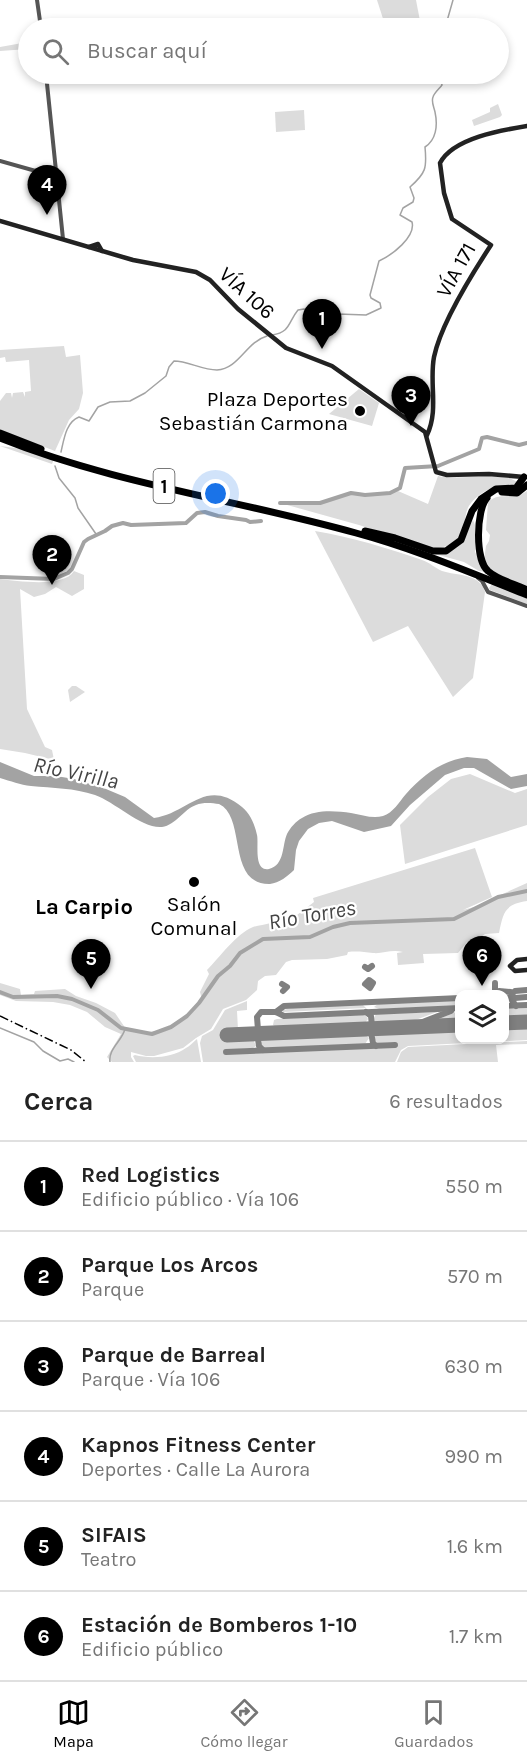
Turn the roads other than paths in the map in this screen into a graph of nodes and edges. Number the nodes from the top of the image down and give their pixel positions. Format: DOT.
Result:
graph roads {
  1 [pos="37,0"];
  2 [pos="40,18"];
  3 [pos="47,84"];
  4 [pos="527,126"];
  5 [pos="0,161"];
  6 [pos="57,177"];
  7 [pos="0,221"];
  8 [pos="63,239"];
  9 [pos="0,435"];
  10 [pos="427,435"];
  11 [pos="0,445"];
  12 [pos="22,447"];
  13 [pos="514,477"];
  14 [pos="525,481"];
  15 [pos="353,529"];
  16 [pos="458,568"];
  17 [pos="501,585"];
  18 [pos="487,591"];
  19 [pos="527,592"];
  20 [pos="527,606"];
  21 [pos="527,958"];
  22 [pos="527,970"];
  1 -- 2 [label="street"];
  3 -- 6 [label="street"];
  4 -- 10 [label="main road, VÍA 171"];
  5 -- 6 [label="street"];
  6 -- 8 [label="street"];
  7 -- 8 [label="main road, VÍA 106"];
  8 -- 10 [label="main road, VÍA 106"];
  9 -- 12 [label="highway, 1"];
  9 -- 15 [label="highway, 1"];
  10 -- 13 [label="main road"];
  11 -- 12 [label="highway"];
  12 -- 16 [label="highway, 1"];
  13 -- 14 [label="highway"];
  14 -- 15 [label="highway"];
  14 -- 19 [label="highway"];
  15 -- 19 [label="highway, 1"];
  16 -- 17 [label="highway, 1"];
  16 -- 18 [label="street"];
  17 -- 18 [label="street"];
  17 -- 19 [label="highway, 1"];
  18 -- 20 [label="street"];
  21 -- 22 [label="main road"];
}
